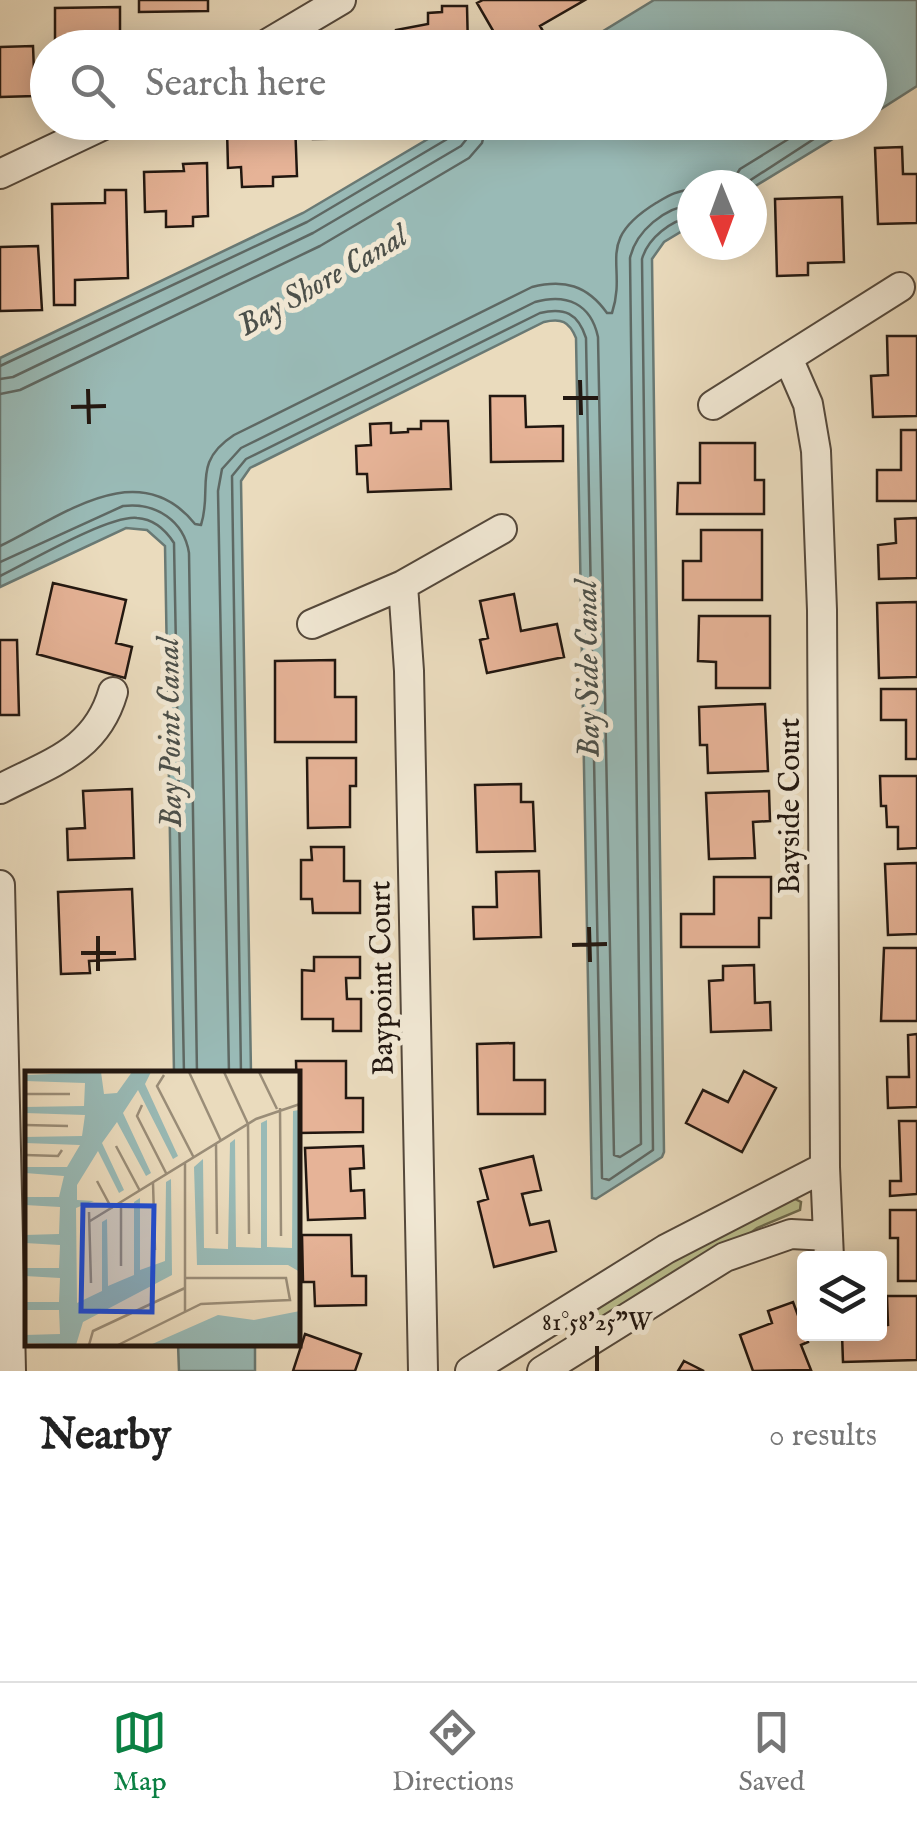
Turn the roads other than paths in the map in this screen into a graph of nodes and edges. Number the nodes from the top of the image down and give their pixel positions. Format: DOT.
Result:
graph roads {
  1 [pos="341,0"];
  2 [pos="290,30"];
  3 [pos="72,140"];
  4 [pos="0,174"];
  5 [pos="900,287"];
  6 [pos="788,358"];
  7 [pos="713,405"];
  8 [pos="502,529"];
  9 [pos="402,585"];
  10 [pos="312,624"];
  11 [pos="113,692"];
  12 [pos="0,789"];
  13 [pos="0,884"];
  14 [pos="825,1167"];
  15 [pos="829,1247"];
  16 [pos="536,1328"];
  17 [pos="552,1368"];
  18 [pos="11,1371"];
  19 [pos="422,1371"];
  20 [pos="470,1371"];
  1 -- 2 [label="street"];
  3 -- 4 [label="street"];
  5 -- 6 [label="street"];
  6 -- 7 [label="street"];
  6 -- 14 [label="street, Bayside Court"];
  8 -- 9 [label="street"];
  9 -- 10 [label="street"];
  9 -- 19 [label="street, Baypoint Court"];
  11 -- 12 [label="street"];
  13 -- 18 [label="street"];
  14 -- 15 [label="street, Bayside Court"];
  14 -- 16 [label="street"];
  15 -- 17 [label="street"];
  16 -- 17 [label="street"];
  16 -- 20 [label="street"];
}
